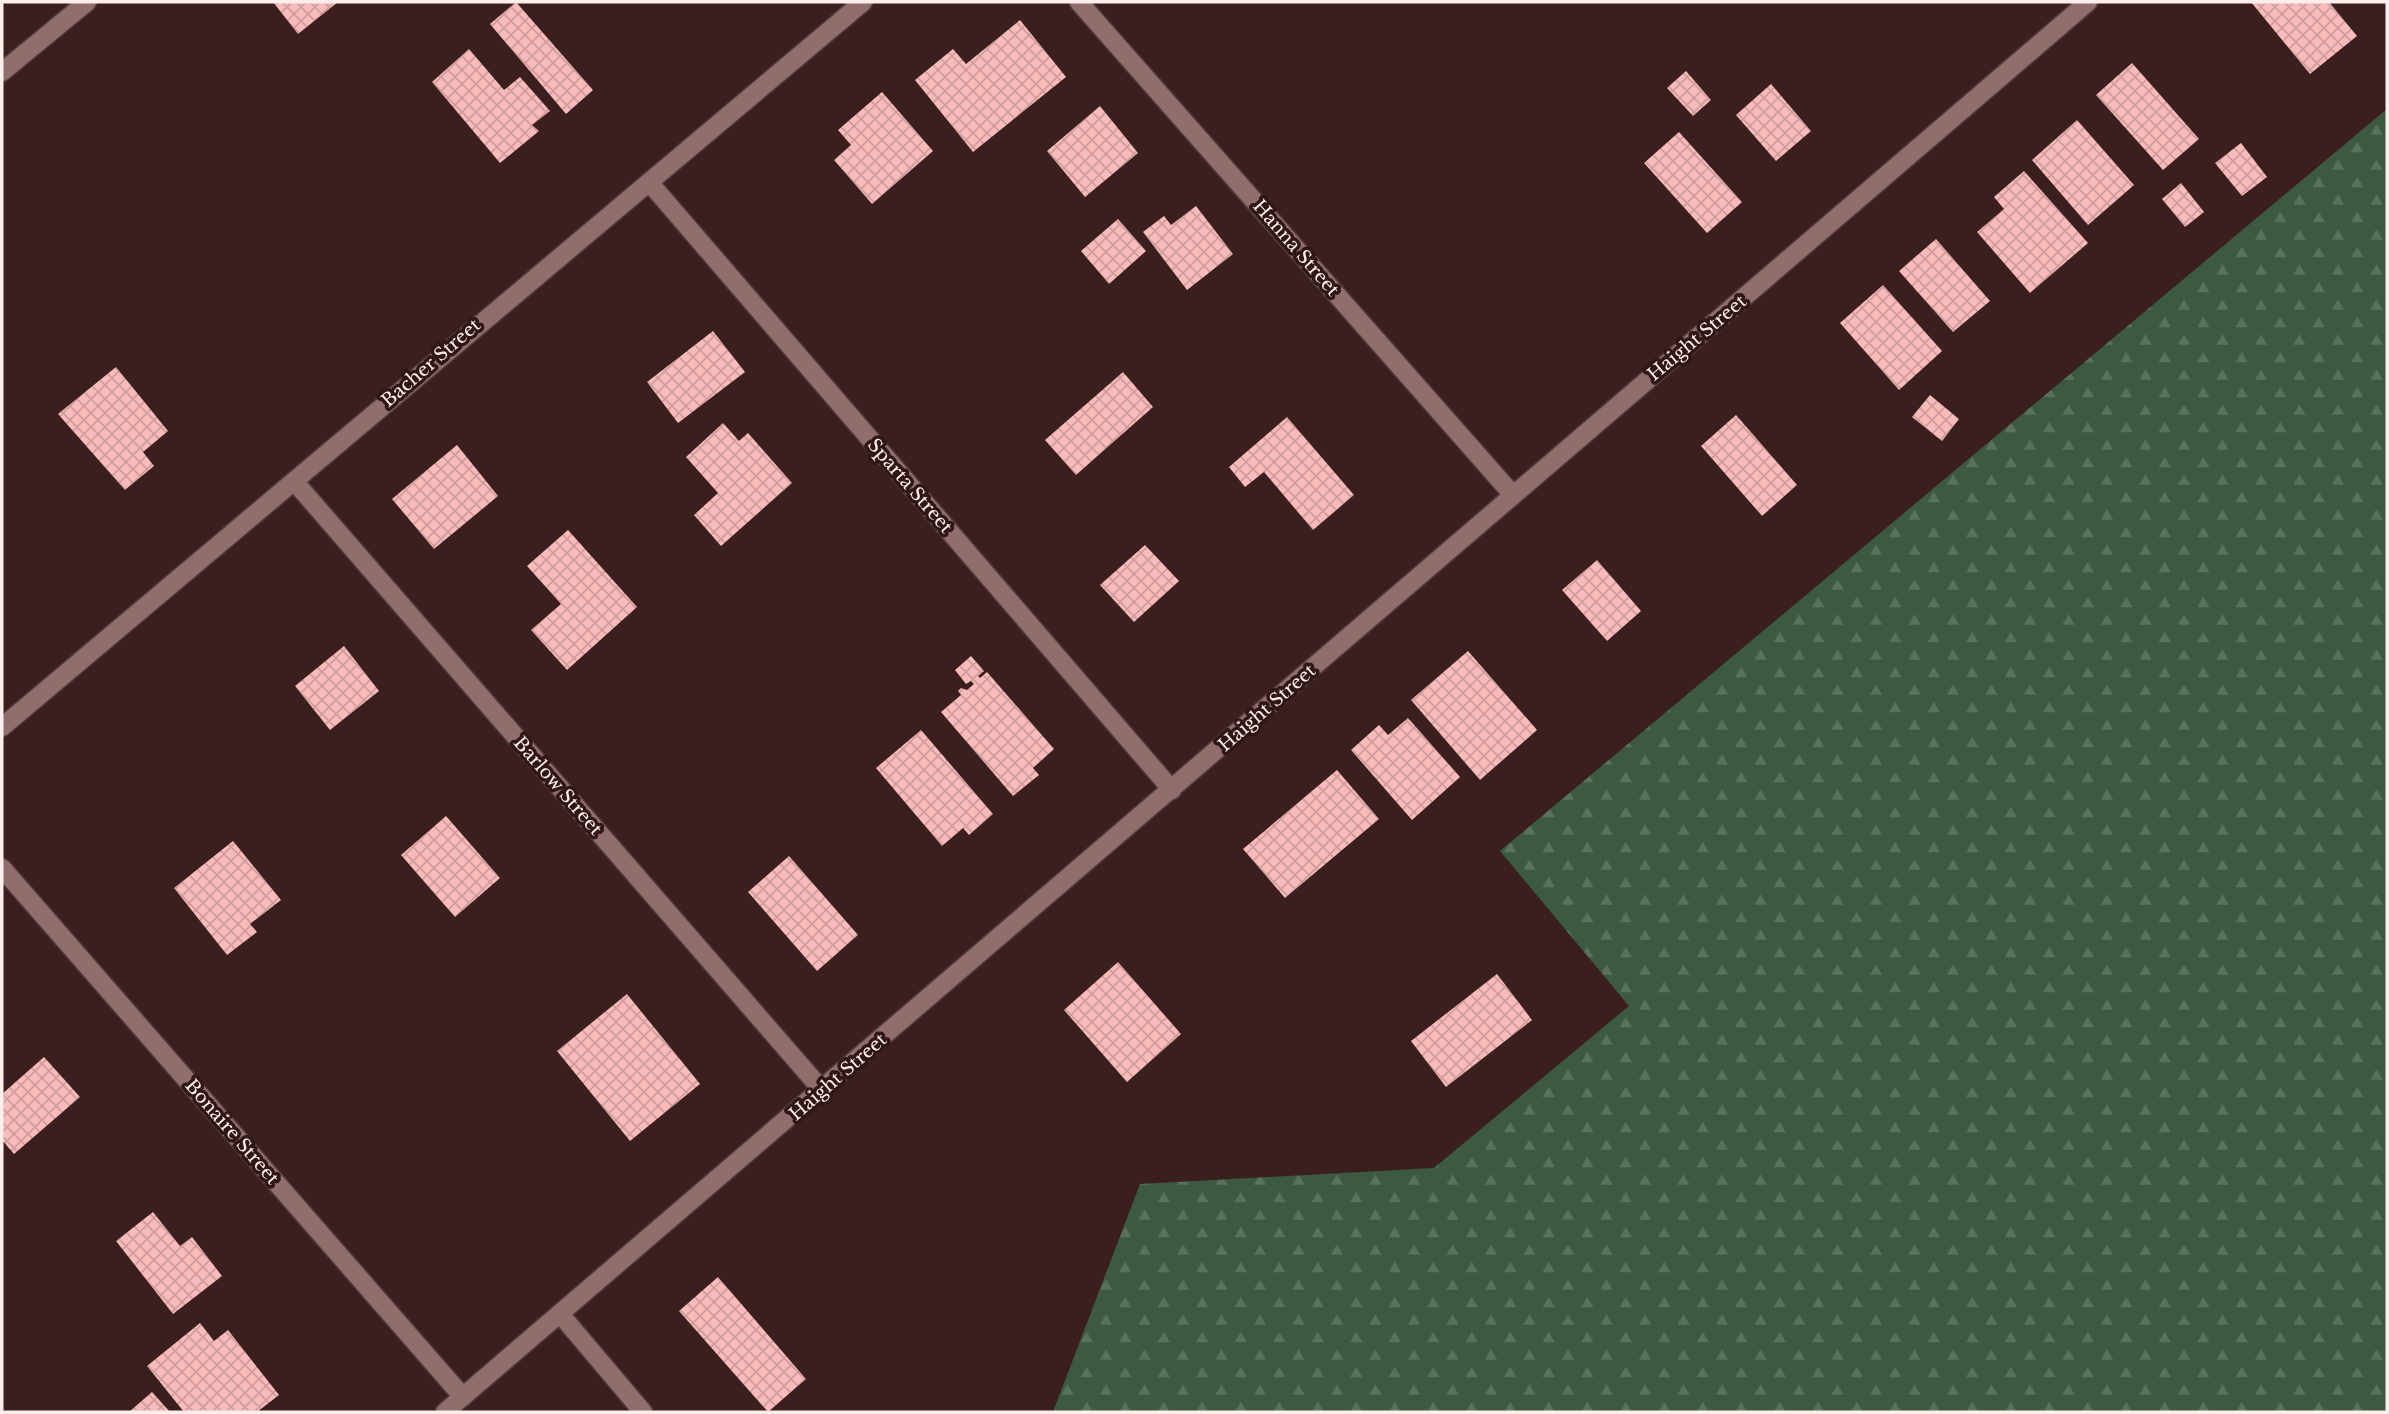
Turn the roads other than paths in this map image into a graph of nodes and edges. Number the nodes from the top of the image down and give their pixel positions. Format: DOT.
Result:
graph roads {
  1 [pos="86,2"];
  2 [pos="863,2"];
  3 [pos="1079,2"];
  4 [pos="2088,2"];
  5 [pos="2,72"];
  6 [pos="649,182"];
  7 [pos="294,481"];
  8 [pos="1513,495"];
  9 [pos="2,727"];
  10 [pos="1172,790"];
  11 [pos="2,868"];
  12 [pos="822,1090"];
  13 [pos="561,1315"];
  14 [pos="463,1397"];
  15 [pos="446,1412"];
  16 [pos="643,1412"];
  1 -- 5 [label="street"];
  2 -- 6 [label="street, Bacher Street"];
  3 -- 8 [label="street, Hanna Street"];
  4 -- 8 [label="street, Haight Street"];
  6 -- 7 [label="street, Bacher Street"];
  6 -- 10 [label="street, Sparta Street"];
  7 -- 9 [label="street, Bacher Street"];
  7 -- 12 [label="street, Barlow Street"];
  8 -- 10 [label="street, Haight Street"];
  10 -- 12 [label="street, Haight Street"];
  11 -- 14 [label="street, Bonaire Street"];
  12 -- 13 [label="street, Haight Street"];
  13 -- 14 [label="street, Haight Street"];
  13 -- 16 [label="street"];
  14 -- 15 [label="street, Haight Street"];
}
